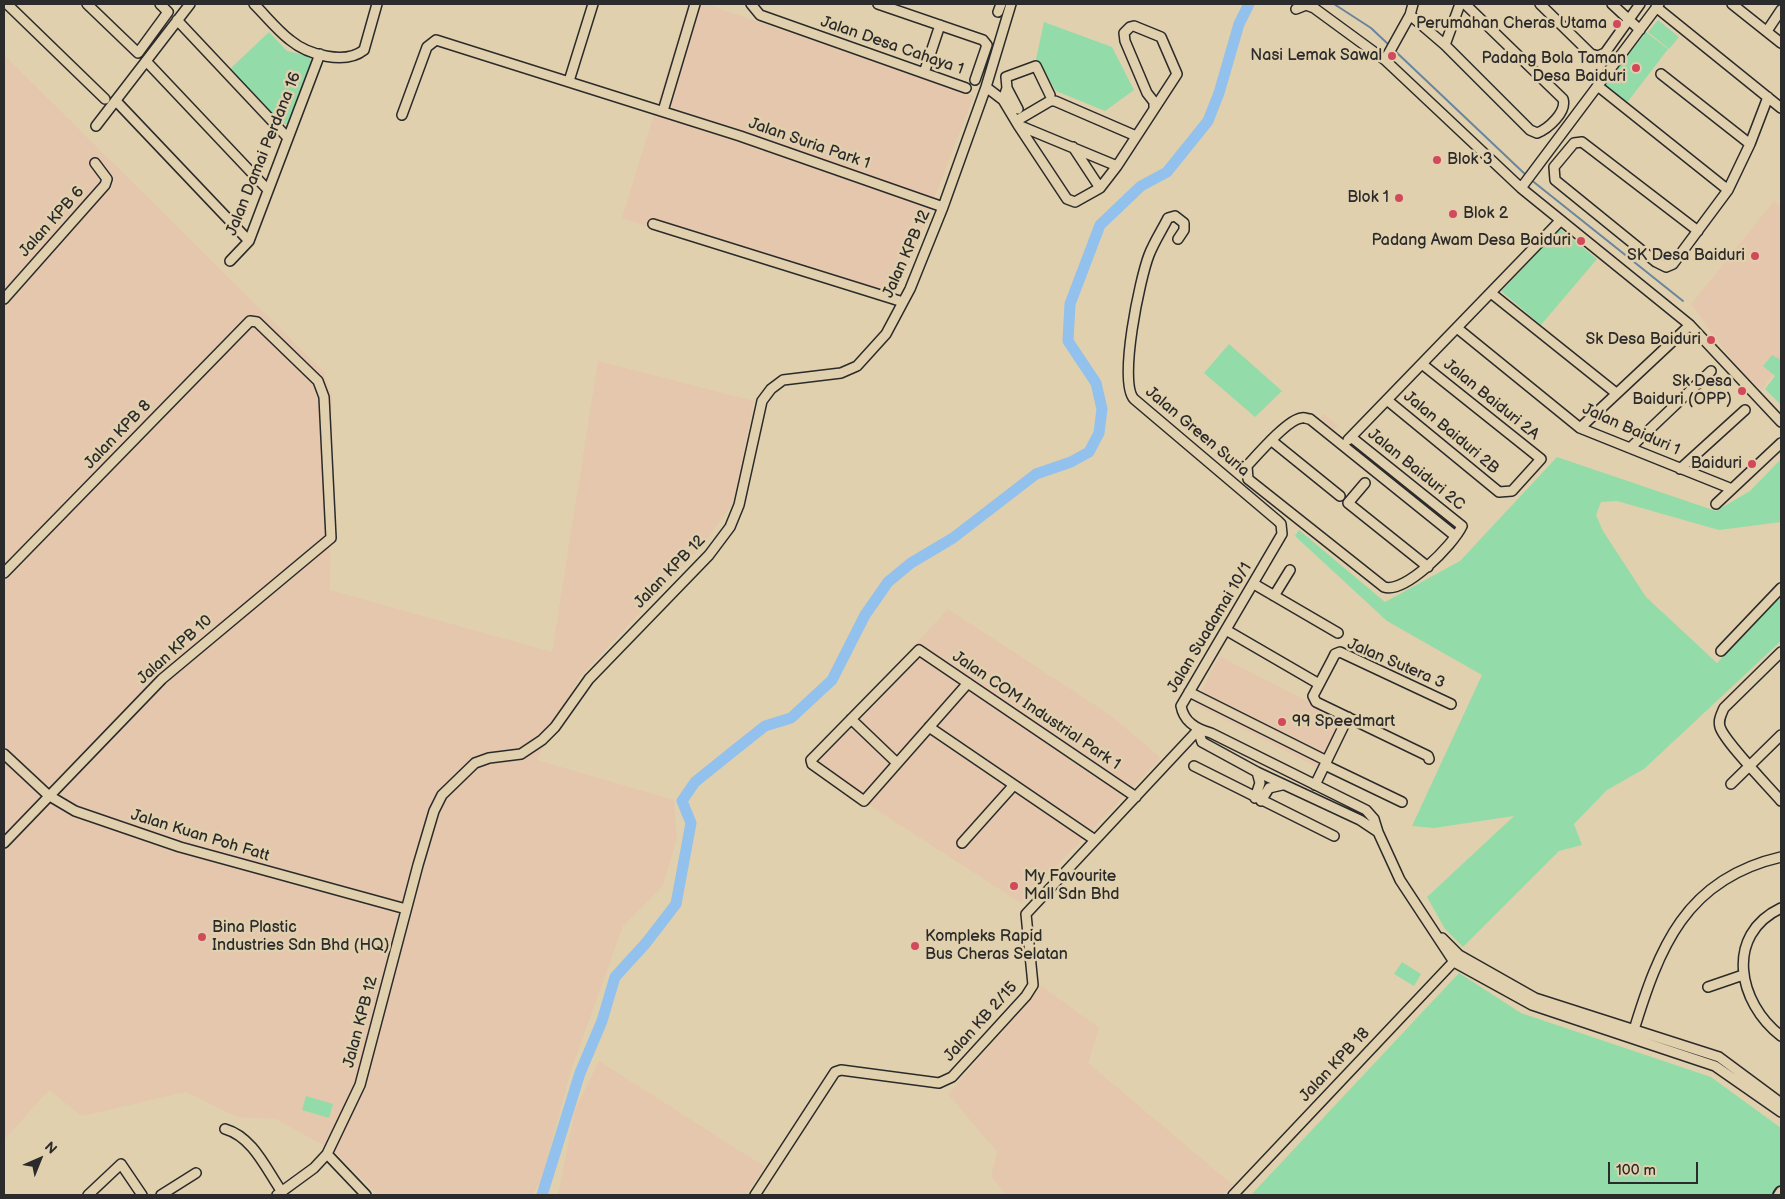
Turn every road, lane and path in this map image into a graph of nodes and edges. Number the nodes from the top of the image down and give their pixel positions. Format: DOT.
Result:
graph roads {
  1 [pos="7,4"];
  2 [pos="87,4"];
  3 [pos="160,4"];
  4 [pos="190,4"];
  5 [pos="254,4"];
  6 [pos="377,4"];
  7 [pos="592,4"];
  8 [pos="695,4"];
  9 [pos="878,4"];
  10 [pos="1011,4"];
  11 [pos="1413,4"];
  12 [pos="1460,4"];
  13 [pos="1466,4"];
  14 [pos="1540,4"];
  15 [pos="1612,4"];
  16 [pos="1640,4"];
  17 [pos="1732,4"];
  18 [pos="752,6"];
  19 [pos="1658,6"];
  20 [pos="4,7"];
  21 [pos="1296,9"];
  22 [pos="1781,10"];
  23 [pos="1410,15"];
  24 [pos="1628,19"];
  25 [pos="177,20"];
  26 [pos="940,25"];
  27 [pos="1640,30"];
  28 [pos="1767,31"];
  29 [pos="1781,43"];
  30 [pos="1445,45"];
  31 [pos="320,54"];
  32 [pos="1385,60"];
  33 [pos="146,61"];
  34 [pos="924,73"];
  35 [pos="1661,74"];
  36 [pos="975,80"];
  37 [pos="569,81"];
  38 [pos="986,87"];
  39 [pos="1598,87"];
  40 [pos="966,88"];
  41 [pos="1007,88"];
  42 [pos="1050,95"];
  43 [pos="1768,97"];
  44 [pos="105,99"];
  45 [pos="1003,100"];
  46 [pos="116,101"];
  47 [pos="1018,108"];
  48 [pos="1781,108"];
  49 [pos="1154,109"];
  50 [pos="664,111"];
  51 [pos="402,115"];
  52 [pos="1017,123"];
  53 [pos="96,126"];
  54 [pos="1136,136"];
  55 [pos="288,138"];
  56 [pos="1750,144"];
  57 [pos="1073,147"];
  58 [pos="95,163"];
  59 [pos="1117,166"];
  60 [pos="1100,188"];
  61 [pos="1521,188"];
  62 [pos="268,190"];
  63 [pos="1728,190"];
  64 [pos="944,207"];
  65 [pos="1560,222"];
  66 [pos="653,224"];
  67 [pos="1698,231"];
  68 [pos="1178,239"];
  69 [pos="249,241"];
  70 [pos="230,261"];
  71 [pos="1491,293"];
  72 [pos="4,299"];
  73 [pos="903,302"];
  74 [pos="254,320"];
  75 [pos="1690,325"];
  76 [pos="1457,328"];
  77 [pos="1422,364"];
  78 [pos="1711,372"];
  79 [pos="1616,393"];
  80 [pos="1388,400"];
  81 [pos="1744,410"];
  82 [pos="1781,422"];
  83 [pos="1580,428"];
  84 [pos="1351,437"];
  85 [pos="1272,441"];
  86 [pos="1781,443"];
  87 [pos="1343,445"];
  88 [pos="1630,448"];
  89 [pos="1540,459"];
  90 [pos="1680,469"];
  91 [pos="1365,483"];
  92 [pos="1732,489"];
  93 [pos="1340,496"];
  94 [pos="1716,504"];
  95 [pos="1454,535"];
  96 [pos="1281,539"];
  97 [pos="1428,567"];
  98 [pos="1290,570"];
  99 [pos="4,573"];
  100 [pos="1257,586"];
  101 [pos="1781,588"];
  102 [pos="1274,596"];
  103 [pos="1230,632"];
  104 [pos="1338,633"];
  105 [pos="1721,651"];
  106 [pos="1781,652"];
  107 [pos="968,683"];
  108 [pos="1319,684"];
  109 [pos="1189,692"];
  110 [pos="1451,704"];
  111 [pos="1348,717"];
  112 [pos="851,719"];
  113 [pos="929,727"];
  114 [pos="1198,730"];
  115 [pos="1781,735"];
  116 [pos="4,754"];
  117 [pos="1429,759"];
  118 [pos="897,763"];
  119 [pos="1327,765"];
  120 [pos="1751,765"];
  121 [pos="1194,766"];
  122 [pos="1257,772"];
  123 [pos="1732,784"];
  124 [pos="1285,785"];
  125 [pos="1315,785"];
  126 [pos="1013,786"];
  127 [pos="48,795"];
  128 [pos="1136,796"];
  129 [pos="1258,799"];
  130 [pos="1781,801"];
  131 [pos="1402,802"];
  132 [pos="1378,832"];
  133 [pos="1334,836"];
  134 [pos="1095,840"];
  135 [pos="962,842"];
  136 [pos="4,843"];
  137 [pos="1781,857"];
  138 [pos="1781,908"];
  139 [pos="406,909"];
  140 [pos="1457,959"];
  141 [pos="1743,975"];
  142 [pos="1708,987"];
  143 [pos="1639,1013"];
  144 [pos="1618,1024"];
  145 [pos="1633,1033"];
  146 [pos="1651,1034"];
  147 [pos="1781,1036"];
  148 [pos="1781,1103"];
  149 [pos="1781,1112"];
  150 [pos="225,1129"];
  151 [pos="327,1154"];
  152 [pos="196,1173"];
  153 [pos="357,1185"];
  154 [pos="280,1194"];
  155 [pos="88,1195"];
  156 [pos="142,1195"];
  157 [pos="161,1195"];
  158 [pos="353,1195"];
  159 [pos="366,1195"];
  160 [pos="755,1195"];
  161 [pos="1233,1195"];
  1 -- 20 [label="street"];
  1 -- 44 [label="street"];
  2 -- 3 [label="street"];
  4 -- 25 [label="street"];
  5 -- 31 [label="street"];
  6 -- 31 [label="street"];
  7 -- 37 [label="street"];
  8 -- 50 [label="street"];
  9 -- 26 [label="street"];
  10 -- 38 [label="street, Jalan KPB 12"];
  11 -- 23 [label="street"];
  12 -- 30 [label="street"];
  13 -- 30 [label="street"];
  14 -- 24 [label="street"];
  15 -- 24 [label="street"];
  16 -- 24 [label="street"];
  17 -- 28 [label="street"];
  18 -- 34 [label="street, Jalan Desa Cahaya 1"];
  19 -- 27 [label="street"];
  19 -- 43 [label="street"];
  21 -- 32 [label="street"];
  22 -- 28 [label="street"];
  23 -- 30 [label="street"];
  23 -- 32 [label="street"];
  24 -- 27 [label="street"];
  25 -- 33 [label="street"];
  25 -- 55 [label="street"];
  26 -- 34 [label="street"];
  26 -- 36 [label="street"];
  27 -- 39 [label="street"];
  28 -- 29 [label="street"];
  31 -- 55 [label="street, Jalan Damai Perdana 16"];
  32 -- 61 [label="street"];
  33 -- 46 [label="street"];
  33 -- 62 [label="street"];
  34 -- 40 [label="street, Jalan Desa Cahaya 1"];
  35 -- 56 [label="street"];
  37 -- 50 [label="street, Jalan Suria Park 1"];
  37 -- 51 [label="street, Jalan Suria Park 1"];
  38 -- 45 [label="street"];
  38 -- 64 [label="street, Jalan KPB 12"];
  39 -- 61 [label="street"];
  39 -- 63 [label="street"];
  41 -- 42 [label="street"];
  41 -- 45 [label="street"];
  41 -- 47 [label="street"];
  43 -- 48 [label="street"];
  43 -- 56 [label="street"];
  45 -- 52 [label="street"];
  46 -- 53 [label="street"];
  46 -- 69 [label="street"];
  49 -- 49 [label="street"];
  49 -- 54 [label="street"];
  50 -- 64 [label="street, Jalan Suria Park 1"];
  52 -- 54 [label="street"];
  52 -- 57 [label="street"];
  52 -- 60 [label="street"];
  54 -- 59 [label="street"];
  55 -- 62 [label="street, Jalan Damai Perdana 16"];
  56 -- 63 [label="street"];
  57 -- 59 [label="street"];
  57 -- 60 [label="street"];
  58 -- 72 [label="street, Jalan KPB 6"];
  59 -- 60 [label="street"];
  61 -- 65 [label="street"];
  62 -- 69 [label="street, Jalan Damai Perdana 16"];
  63 -- 67 [label="street"];
  64 -- 73 [label="street, Jalan KPB 12"];
  65 -- 71 [label="street"];
  65 -- 75 [label="street"];
  66 -- 73 [label="street"];
  67 -- 67 [label="street"];
  68 -- 96 [label="street, Jalan Green Suria"];
  69 -- 70 [label="street, Jalan Damai Perdana 16"];
  71 -- 76 [label="street"];
  71 -- 79 [label="street"];
  73 -- 139 [label="street, Jalan KPB 12"];
  74 -- 99 [label="street, Jalan KPB 8"];
  74 -- 127 [label="street, Jalan KPB 10"];
  75 -- 79 [label="street"];
  75 -- 82 [label="street"];
  76 -- 77 [label="street"];
  76 -- 83 [label="street, Jalan Baiduri 1"];
  77 -- 80 [label="street"];
  77 -- 89 [label="street, Jalan Baiduri 2A"];
  78 -- 88 [label="street"];
  79 -- 83 [label="street"];
  80 -- 84 [label="street"];
  80 -- 89 [label="street, Jalan Baiduri 2B"];
  81 -- 90 [label="street"];
  83 -- 88 [label="street, Jalan Baiduri 1"];
  84 -- 87 [label="street"];
  84 -- 95 [label="street, Jalan Baiduri 2C"];
  85 -- 87 [label="street"];
  85 -- 93 [label="street"];
  85 -- 97 [label="street"];
  86 -- 92 [label="street"];
  87 -- 95 [label="street"];
  88 -- 90 [label="street, Jalan Baiduri 1"];
  90 -- 92 [label="street, Jalan Baiduri 1"];
  91 -- 97 [label="street"];
  92 -- 94 [label="street"];
  95 -- 97 [label="street"];
  96 -- 100 [label="street, Jalan Suadamai 10/1"];
  98 -- 102 [label="street"];
  100 -- 102 [label="street"];
  100 -- 103 [label="street, Jalan Suadamai 10/1"];
  101 -- 105 [label="street"];
  102 -- 104 [label="street"];
  103 -- 108 [label="street"];
  103 -- 109 [label="street, Jalan Suadamai 10/1"];
  106 -- 120 [label="street"];
  107 -- 112 [label="street, Jalan COM Industrial Park 1"];
  107 -- 113 [label="street"];
  107 -- 128 [label="street, Jalan COM Industrial Park 1"];
  108 -- 110 [label="street, Jalan Sutera 3"];
  108 -- 111 [label="street"];
  109 -- 114 [label="street, Jalan Suadamai 10/1"];
  109 -- 119 [label="street"];
  111 -- 117 [label="street"];
  111 -- 119 [label="street"];
  112 -- 118 [label="street"];
  112 -- 118 [label="street"];
  113 -- 118 [label="street"];
  113 -- 126 [label="street"];
  114 -- 122 [label="street, Jalan Suadamai 10/1"];
  114 -- 125 [label="street, Jalan Suadamai 10/1"];
  114 -- 128 [label="street, Jalan KB 2/15"];
  115 -- 120 [label="street"];
  116 -- 127 [label="street, Jalan Kuan Poh Fatt"];
  119 -- 125 [label="street"];
  119 -- 131 [label="street"];
  120 -- 123 [label="street"];
  120 -- 130 [label="street"];
  121 -- 129 [label="street"];
  122 -- 124 [label="street, Jalan Suadamai 10/1"];
  122 -- 129 [label="street"];
  124 -- 129 [label="street"];
  124 -- 132 [label="street, Jalan Suadamai 10/1"];
  125 -- 132 [label="street, Jalan Suadamai 10/1"];
  126 -- 134 [label="street"];
  126 -- 135 [label="street"];
  127 -- 136 [label="street, Jalan KPB 10"];
  127 -- 139 [label="street, Jalan Kuan Poh Fatt"];
  128 -- 134 [label="street, Jalan KB 2/15"];
  129 -- 133 [label="street"];
  132 -- 140 [label="street, Jalan Suadamai 10/1"];
  134 -- 160 [label="street, Jalan KB 2/15"];
  137 -- 143 [label="street"];
  138 -- 141 [label="street"];
  139 -- 151 [label="street, Jalan KPB 12"];
  140 -- 144 [label="street, Jalan Suadamai 10/1"];
  140 -- 145 [label="street, Jalan Suadamai 10/1"];
  140 -- 161 [label="street, Jalan KPB 18"];
  141 -- 142 [label="street"];
  141 -- 147 [label="street"];
  143 -- 144 [label="street"];
  143 -- 145 [label="street"];
  143 -- 146 [label="street"];
  144 -- 145 [label="street, Jalan Suadamai 10/1"];
  145 -- 146 [label="street, Jalan Suadamai 10/1"];
  145 -- 149 [label="street, Jalan Suadamai 10/1"];
  146 -- 148 [label="street, Jalan Suadamai 10/1"];
  150 -- 154 [label="street"];
  151 -- 153 [label="street"];
  151 -- 154 [label="street, Jalan KPB 12"];
  152 -- 157 [label="street"];
  153 -- 158 [label="street"];
  153 -- 159 [label="street"];
  155 -- 156 [label="street"];
}
